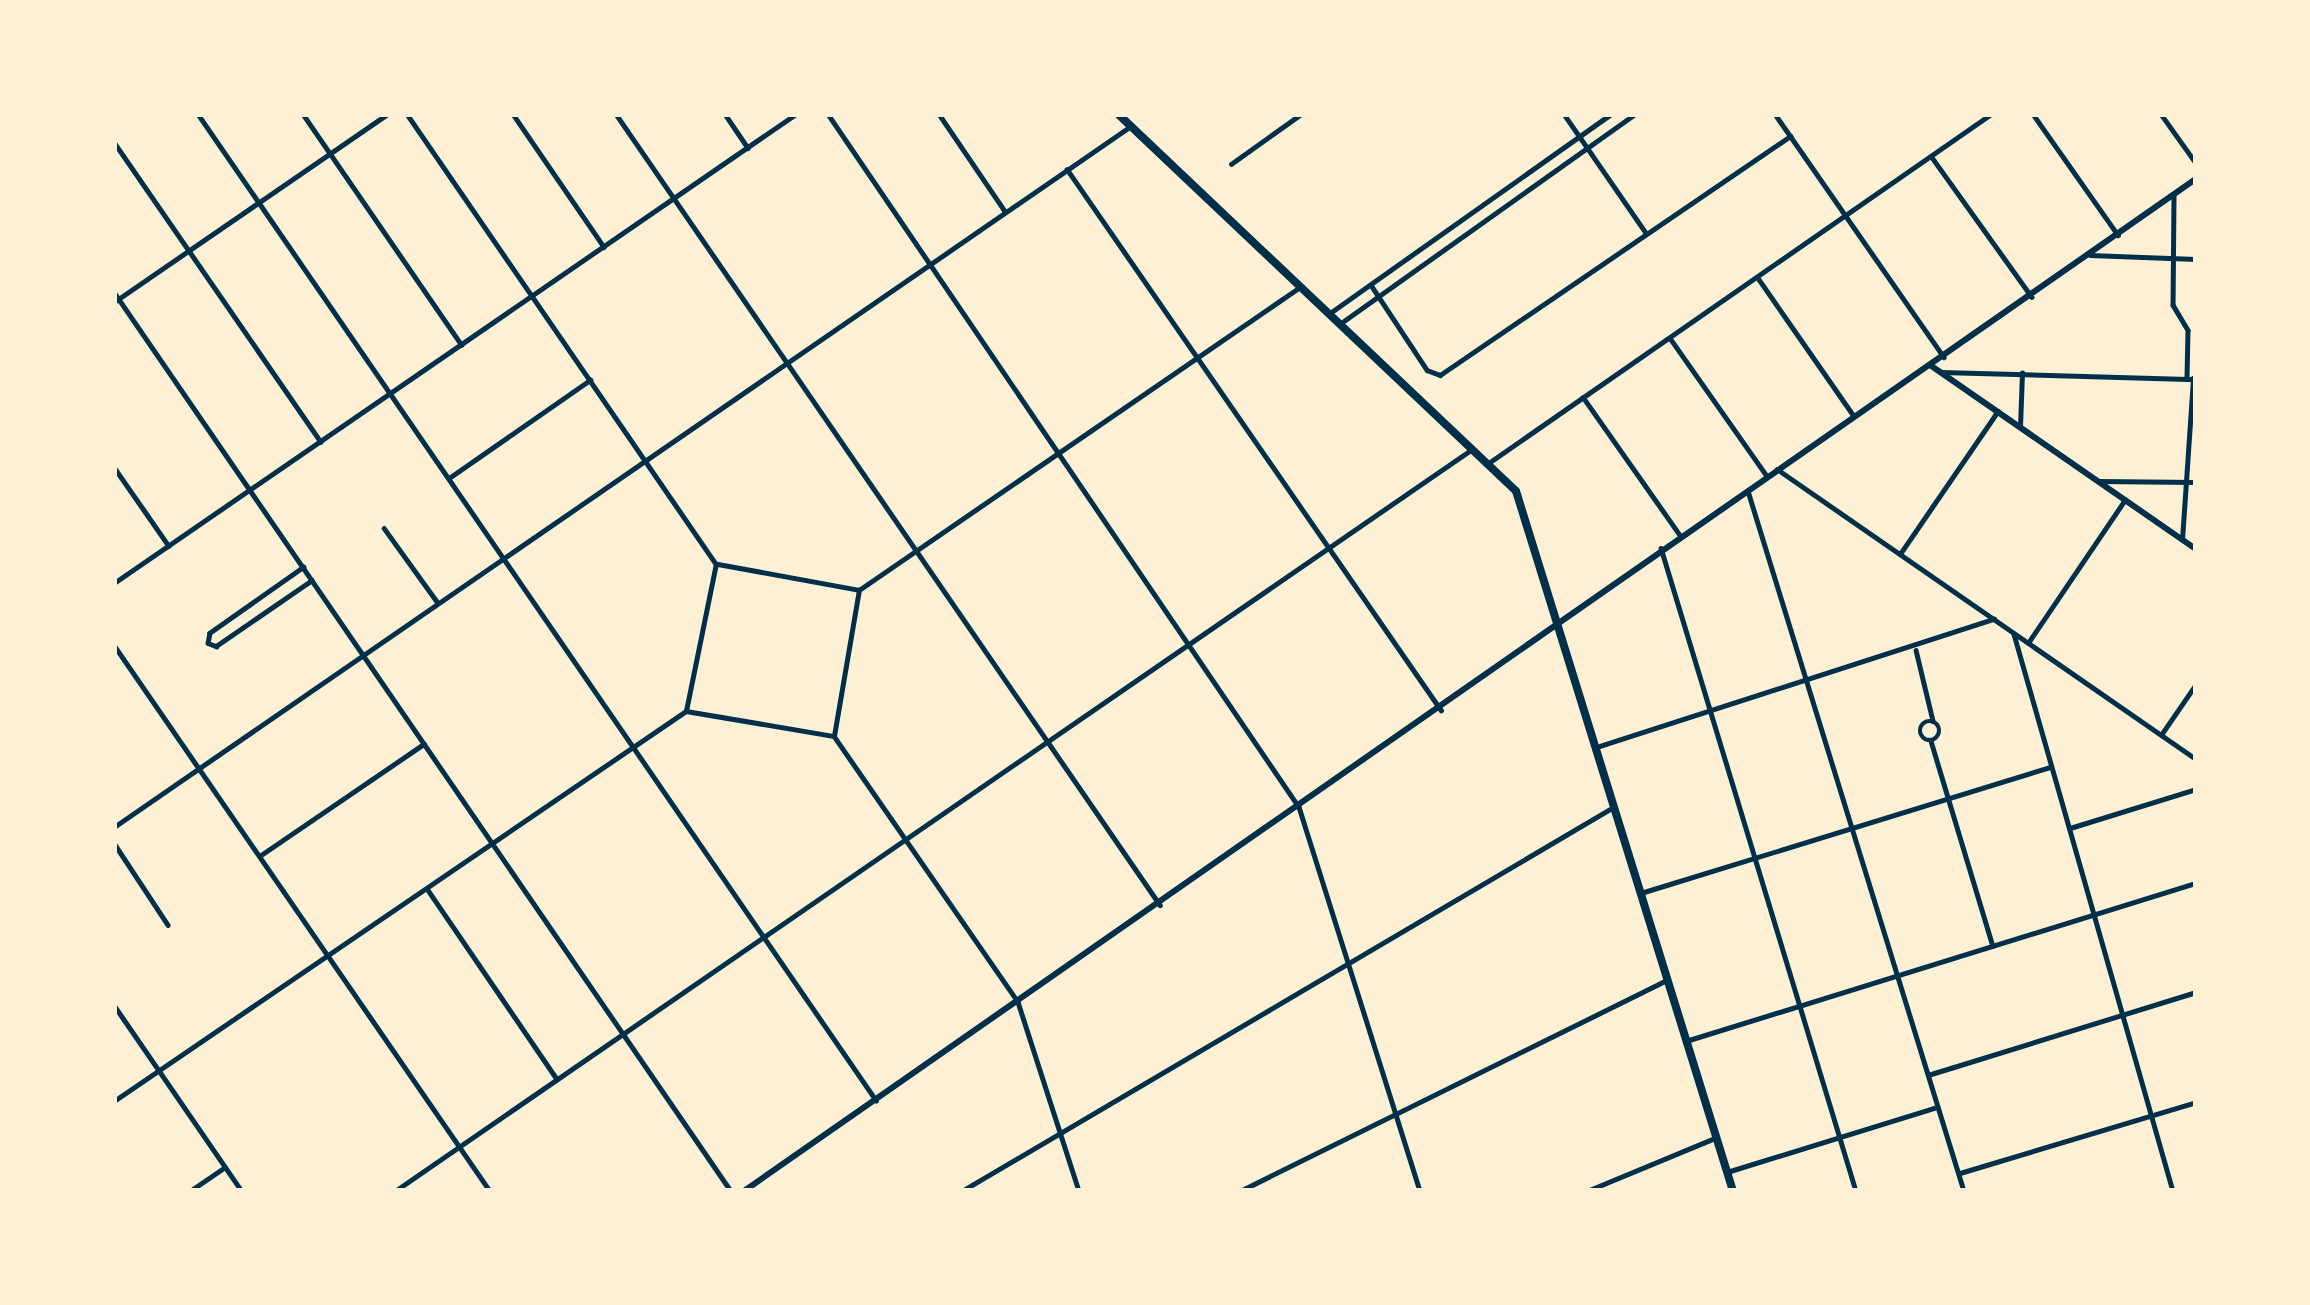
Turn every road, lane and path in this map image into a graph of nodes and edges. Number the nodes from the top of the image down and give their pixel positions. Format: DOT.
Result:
graph roads {
  1 [pos="198,114"];
  2 [pos="304,114"];
  3 [pos="388,114"];
  4 [pos="407,114"];
  5 [pos="513,114"];
  6 [pos="616,114"];
  7 [pos="725,114"];
  8 [pos="796,114"];
  9 [pos="828,114"];
  10 [pos="939,114"];
  11 [pos="1118,114"];
  12 [pos="1301,114"];
  13 [pos="1564,114"];
  14 [pos="1611,114"];
  15 [pos="1635,114"];
  16 [pos="1775,114"];
  17 [pos="1991,114"];
  18 [pos="2033,114"];
  19 [pos="2161,114"];
  20 [pos="1131,126"];
  21 [pos="1580,136"];
  22 [pos="1790,136"];
  23 [pos="114,142"];
  24 [pos="1587,146"];
  25 [pos="748,148"];
  26 [pos="331,154"];
  27 [pos="1931,156"];
  28 [pos="2196,163"];
  29 [pos="1231,164"];
  30 [pos="1067,169"];
  31 [pos="2196,179"];
  32 [pos="2174,195"];
  33 [pos="674,200"];
  34 [pos="260,203"];
  35 [pos="1005,211"];
  36 [pos="1845,216"];
  37 [pos="1646,233"];
  38 [pos="2118,235"];
  39 [pos="604,247"];
  40 [pos="189,251"];
  41 [pos="2090,255"];
  42 [pos="2175,258"];
  43 [pos="2196,259"];
  44 [pos="928,264"];
  45 [pos="1757,277"];
  46 [pos="1371,285"];
  47 [pos="1301,286"];
  48 [pos="1378,296"];
  49 [pos="532,297"];
  50 [pos="2032,297"];
  51 [pos="116,298"];
  52 [pos="1330,313"];
  53 [pos="1341,323"];
  54 [pos="1670,338"];
  55 [pos="462,344"];
  56 [pos="1199,357"];
  57 [pos="1944,357"];
  58 [pos="786,361"];
  59 [pos="1930,365"];
  60 [pos="1941,372"];
  61 [pos="2022,373"];
  62 [pos="2192,378"];
  63 [pos="590,380"];
  64 [pos="391,394"];
  65 [pos="1583,398"];
  66 [pos="1997,411"];
  67 [pos="1854,416"];
  68 [pos="2020,427"];
  69 [pos="321,442"];
  70 [pos="1473,448"];
  71 [pos="1057,455"];
  72 [pos="645,460"];
  73 [pos="1490,462"];
  74 [pos="114,466"];
  75 [pos="1777,469"];
  76 [pos="1768,476"];
  77 [pos="449,478"];
  78 [pos="2098,481"];
  79 [pos="2186,482"];
  80 [pos="2196,482"];
  81 [pos="1747,489"];
  82 [pos="250,490"];
  83 [pos="2125,500"];
  84 [pos="384,528"];
  85 [pos="1680,535"];
  86 [pos="2182,540"];
  87 [pos="169,546"];
  88 [pos="1660,548"];
  89 [pos="1328,549"];
  90 [pos="2196,549"];
  91 [pos="916,552"];
  92 [pos="1900,554"];
  93 [pos="503,559"];
  94 [pos="716,564"];
  95 [pos="304,567"];
  96 [pos="313,580"];
  97 [pos="114,584"];
  98 [pos="859,590"];
  99 [pos="438,603"];
  100 [pos="1994,620"];
  101 [pos="1562,623"];
  102 [pos="2014,634"];
  103 [pos="2028,643"];
  104 [pos="114,644"];
  105 [pos="1188,646"];
  106 [pos="1916,650"];
  107 [pos="364,654"];
  108 [pos="1806,682"];
  109 [pos="2196,684"];
  110 [pos="1441,710"];
  111 [pos="686,711"];
  112 [pos="1711,712"];
  113 [pos="1933,722"];
  114 [pos="2161,735"];
  115 [pos="834,736"];
  116 [pos="1931,741"];
  117 [pos="1047,742"];
  118 [pos="424,743"];
  119 [pos="1600,746"];
  120 [pos="633,747"];
  121 [pos="2196,759"];
  122 [pos="2050,767"];
  123 [pos="200,769"];
  124 [pos="2196,788"];
  125 [pos="1948,798"];
  126 [pos="1617,806"];
  127 [pos="1299,807"];
  128 [pos="114,827"];
  129 [pos="1850,828"];
  130 [pos="2068,829"];
  131 [pos="904,841"];
  132 [pos="492,843"];
  133 [pos="114,844"];
  134 [pos="261,856"];
  135 [pos="1759,856"];
  136 [pos="2196,883"];
  137 [pos="427,887"];
  138 [pos="1644,892"];
  139 [pos="1160,904"];
  140 [pos="2093,914"];
  141 [pos="168,925"];
  142 [pos="764,938"];
  143 [pos="1993,946"];
  144 [pos="328,955"];
  145 [pos="1351,962"];
  146 [pos="1898,974"];
  147 [pos="1669,979"];
  148 [pos="2196,992"];
  149 [pos="1018,1002"];
  150 [pos="1802,1004"];
  151 [pos="114,1005"];
  152 [pos="2122,1015"];
  153 [pos="623,1034"];
  154 [pos="1689,1040"];
  155 [pos="159,1070"];
  156 [pos="1928,1075"];
  157 [pos="557,1079"];
  158 [pos="876,1100"];
  159 [pos="114,1101"];
  160 [pos="2196,1102"];
  161 [pos="1937,1107"];
  162 [pos="1396,1114"];
  163 [pos="2152,1115"];
  164 [pos="1061,1134"];
  165 [pos="1840,1137"];
  166 [pos="1717,1138"];
  167 [pos="459,1147"];
  168 [pos="225,1167"];
  169 [pos="1727,1172"];
  170 [pos="1959,1173"];
  171 [pos="190,1191"];
  172 [pos="242,1191"];
  173 [pos="395,1191"];
  174 [pos="490,1191"];
  175 [pos="731,1191"];
  176 [pos="744,1191"];
  177 [pos="962,1191"];
  178 [pos="1079,1191"];
  179 [pos="1240,1191"];
  180 [pos="1420,1191"];
  181 [pos="1587,1191"];
  182 [pos="1733,1191"];
  183 [pos="1856,1191"];
  184 [pos="1964,1191"];
  185 [pos="2173,1191"];
  1 -- 34 [label="street"];
  2 -- 26 [label="street"];
  3 -- 26 [label="street"];
  4 -- 49 [label="street"];
  5 -- 39 [label="street"];
  6 -- 33 [label="street"];
  7 -- 25 [label="street"];
  8 -- 25 [label="street"];
  9 -- 44 [label="street"];
  10 -- 35 [label="street"];
  11 -- 20 [label="main road"];
  12 -- 29 [label="street"];
  13 -- 21 [label="street"];
  14 -- 21 [label="street"];
  15 -- 24 [label="street"];
  16 -- 22 [label="street"];
  17 -- 27 [label="street"];
  18 -- 38 [label="street"];
  19 -- 28 [label="street"];
  20 -- 30 [label="street"];
  20 -- 47 [label="main road"];
  21 -- 24 [label="street"];
  21 -- 46 [label="street"];
  22 -- 36 [label="street"];
  22 -- 37 [label="street"];
  23 -- 40 [label="street"];
  24 -- 37 [label="street"];
  24 -- 48 [label="street"];
  25 -- 33 [label="street"];
  26 -- 34 [label="street"];
  26 -- 55 [label="street"];
  27 -- 36 [label="street"];
  27 -- 50 [label="street"];
  30 -- 35 [label="street"];
  30 -- 56 [label="street"];
  31 -- 32 [label="main road"];
  32 -- 38 [label="main road"];
  32 -- 42 [label="street"];
  33 -- 39 [label="street"];
  33 -- 58 [label="street"];
  34 -- 40 [label="street"];
  34 -- 64 [label="street"];
  35 -- 44 [label="street"];
  36 -- 45 [label="street"];
  36 -- 57 [label="street"];
  37 -- 48 [label="street"];
  38 -- 41 [label="main road"];
  39 -- 49 [label="street"];
  40 -- 51 [label="street"];
  40 -- 69 [label="street"];
  41 -- 42 [label="street"];
  41 -- 50 [label="main road"];
  42 -- 43 [label="street"];
  42 -- 62 [label="street"];
  44 -- 58 [label="street"];
  44 -- 71 [label="street"];
  45 -- 54 [label="street"];
  45 -- 67 [label="street"];
  46 -- 48 [label="street"];
  46 -- 52 [label="street"];
  47 -- 52 [label="main road"];
  47 -- 56 [label="street"];
  48 -- 53 [label="street"];
  49 -- 55 [label="street"];
  49 -- 63 [label="street"];
  50 -- 57 [label="main road"];
  51 -- 82 [label="street"];
  52 -- 53 [label="main road"];
  53 -- 70 [label="main road"];
  54 -- 65 [label="street"];
  54 -- 76 [label="street"];
  55 -- 64 [label="street"];
  56 -- 71 [label="street"];
  56 -- 89 [label="street"];
  57 -- 59 [label="main road"];
  58 -- 72 [label="street"];
  58 -- 91 [label="street"];
  59 -- 60 [label="main road"];
  59 -- 67 [label="main road"];
  60 -- 61 [label="street"];
  60 -- 66 [label="main road"];
  61 -- 62 [label="street"];
  61 -- 68 [label="street"];
  62 -- 79 [label="street"];
  63 -- 72 [label="street"];
  63 -- 77 [label="street"];
  64 -- 69 [label="street"];
  64 -- 77 [label="street"];
  65 -- 73 [label="street"];
  65 -- 85 [label="street"];
  66 -- 68 [label="main road"];
  66 -- 92 [label="street"];
  67 -- 75 [label="main road"];
  68 -- 78 [label="main road"];
  69 -- 82 [label="street"];
  70 -- 73 [label="main road"];
  70 -- 89 [label="street"];
  71 -- 91 [label="street"];
  71 -- 105 [label="street"];
  72 -- 93 [label="street"];
  72 -- 94 [label="street"];
  73 -- 101 [label="main road"];
  74 -- 87 [label="street"];
  75 -- 76 [label="main road"];
  75 -- 92 [label="street"];
  76 -- 81 [label="main road"];
  77 -- 93 [label="street"];
  78 -- 79 [label="street"];
  78 -- 83 [label="main road"];
  79 -- 80 [label="street"];
  79 -- 86 [label="street"];
  81 -- 85 [label="main road"];
  81 -- 108 [label="street"];
  82 -- 87 [label="street"];
  82 -- 95 [label="street"];
  83 -- 86 [label="main road"];
  83 -- 103 [label="street"];
  84 -- 99 [label="street"];
  85 -- 88 [label="main road"];
  86 -- 90 [label="main road"];
  87 -- 97 [label="street"];
  88 -- 101 [label="main road"];
  88 -- 112 [label="street"];
  89 -- 105 [label="street"];
  89 -- 110 [label="street"];
  91 -- 98 [label="street"];
  91 -- 117 [label="street"];
  92 -- 100 [label="street"];
  93 -- 99 [label="street"];
  93 -- 120 [label="street"];
  94 -- 98 [label="street"];
  94 -- 111 [label="street"];
  95 -- 96 [label="street"];
  95 -- 96 [label="street"];
  96 -- 107 [label="street"];
  98 -- 115 [label="street"];
  99 -- 107 [label="street"];
  100 -- 102 [label="street"];
  100 -- 106 [label="street"];
  101 -- 110 [label="main road"];
  101 -- 119 [label="main road"];
  102 -- 103 [label="street"];
  102 -- 122 [label="street"];
  103 -- 114 [label="street"];
  104 -- 123 [label="street"];
  105 -- 117 [label="street"];
  105 -- 127 [label="street"];
  106 -- 108 [label="street"];
  106 -- 113 [label="street"];
  107 -- 118 [label="street"];
  107 -- 123 [label="street"];
  108 -- 112 [label="street"];
  108 -- 129 [label="street"];
  109 -- 114 [label="street"];
  110 -- 127 [label="main road"];
  111 -- 115 [label="street"];
  111 -- 120 [label="street"];
  112 -- 119 [label="street"];
  112 -- 135 [label="street"];
  113 -- 116 [label="street"];
  113 -- 116 [label="street"];
  114 -- 121 [label="street"];
  115 -- 131 [label="street"];
  116 -- 125 [label="street"];
  117 -- 131 [label="street"];
  117 -- 139 [label="street"];
  118 -- 132 [label="street"];
  118 -- 134 [label="street"];
  119 -- 126 [label="main road"];
  120 -- 132 [label="street"];
  120 -- 142 [label="street"];
  122 -- 125 [label="street"];
  122 -- 130 [label="street"];
  123 -- 128 [label="street"];
  123 -- 134 [label="street"];
  124 -- 130 [label="street"];
  125 -- 129 [label="street"];
  125 -- 143 [label="street"];
  126 -- 138 [label="main road"];
  126 -- 145 [label="street"];
  127 -- 139 [label="main road"];
  127 -- 145 [label="street"];
  129 -- 135 [label="street"];
  129 -- 146 [label="street"];
  130 -- 140 [label="street"];
  131 -- 142 [label="street"];
  131 -- 149 [label="street"];
  132 -- 137 [label="street"];
  132 -- 153 [label="street"];
  133 -- 141 [label="street"];
  134 -- 144 [label="street"];
  135 -- 138 [label="street"];
  135 -- 150 [label="street"];
  136 -- 140 [label="street"];
  137 -- 144 [label="street"];
  137 -- 157 [label="street"];
  138 -- 147 [label="main road"];
  139 -- 149 [label="main road"];
  140 -- 143 [label="street"];
  140 -- 152 [label="street"];
  142 -- 153 [label="street"];
  142 -- 158 [label="street"];
  143 -- 146 [label="street"];
  144 -- 155 [label="street"];
  144 -- 167 [label="street"];
  145 -- 162 [label="street"];
  145 -- 164 [label="street"];
  146 -- 150 [label="street"];
  146 -- 156 [label="street"];
  147 -- 154 [label="main road"];
  147 -- 162 [label="street"];
  148 -- 152 [label="street"];
  149 -- 158 [label="main road"];
  149 -- 164 [label="street"];
  150 -- 154 [label="street"];
  150 -- 165 [label="street"];
  151 -- 155 [label="street"];
  152 -- 156 [label="street"];
  152 -- 163 [label="street"];
  153 -- 157 [label="street"];
  153 -- 175 [label="street"];
  154 -- 166 [label="main road"];
  155 -- 159 [label="street"];
  155 -- 168 [label="street"];
  156 -- 161 [label="street"];
  157 -- 167 [label="street"];
  158 -- 176 [label="main road"];
  160 -- 163 [label="street"];
  161 -- 165 [label="street"];
  161 -- 170 [label="street"];
  162 -- 179 [label="street"];
  162 -- 180 [label="street"];
  163 -- 170 [label="street"];
  163 -- 185 [label="street"];
  164 -- 177 [label="street"];
  164 -- 178 [label="street"];
  165 -- 169 [label="street"];
  165 -- 183 [label="street"];
  166 -- 169 [label="main road"];
  166 -- 181 [label="street"];
  167 -- 173 [label="street"];
  167 -- 174 [label="street"];
  168 -- 171 [label="street"];
  168 -- 172 [label="street"];
  169 -- 182 [label="main road"];
  170 -- 184 [label="street"];
}
